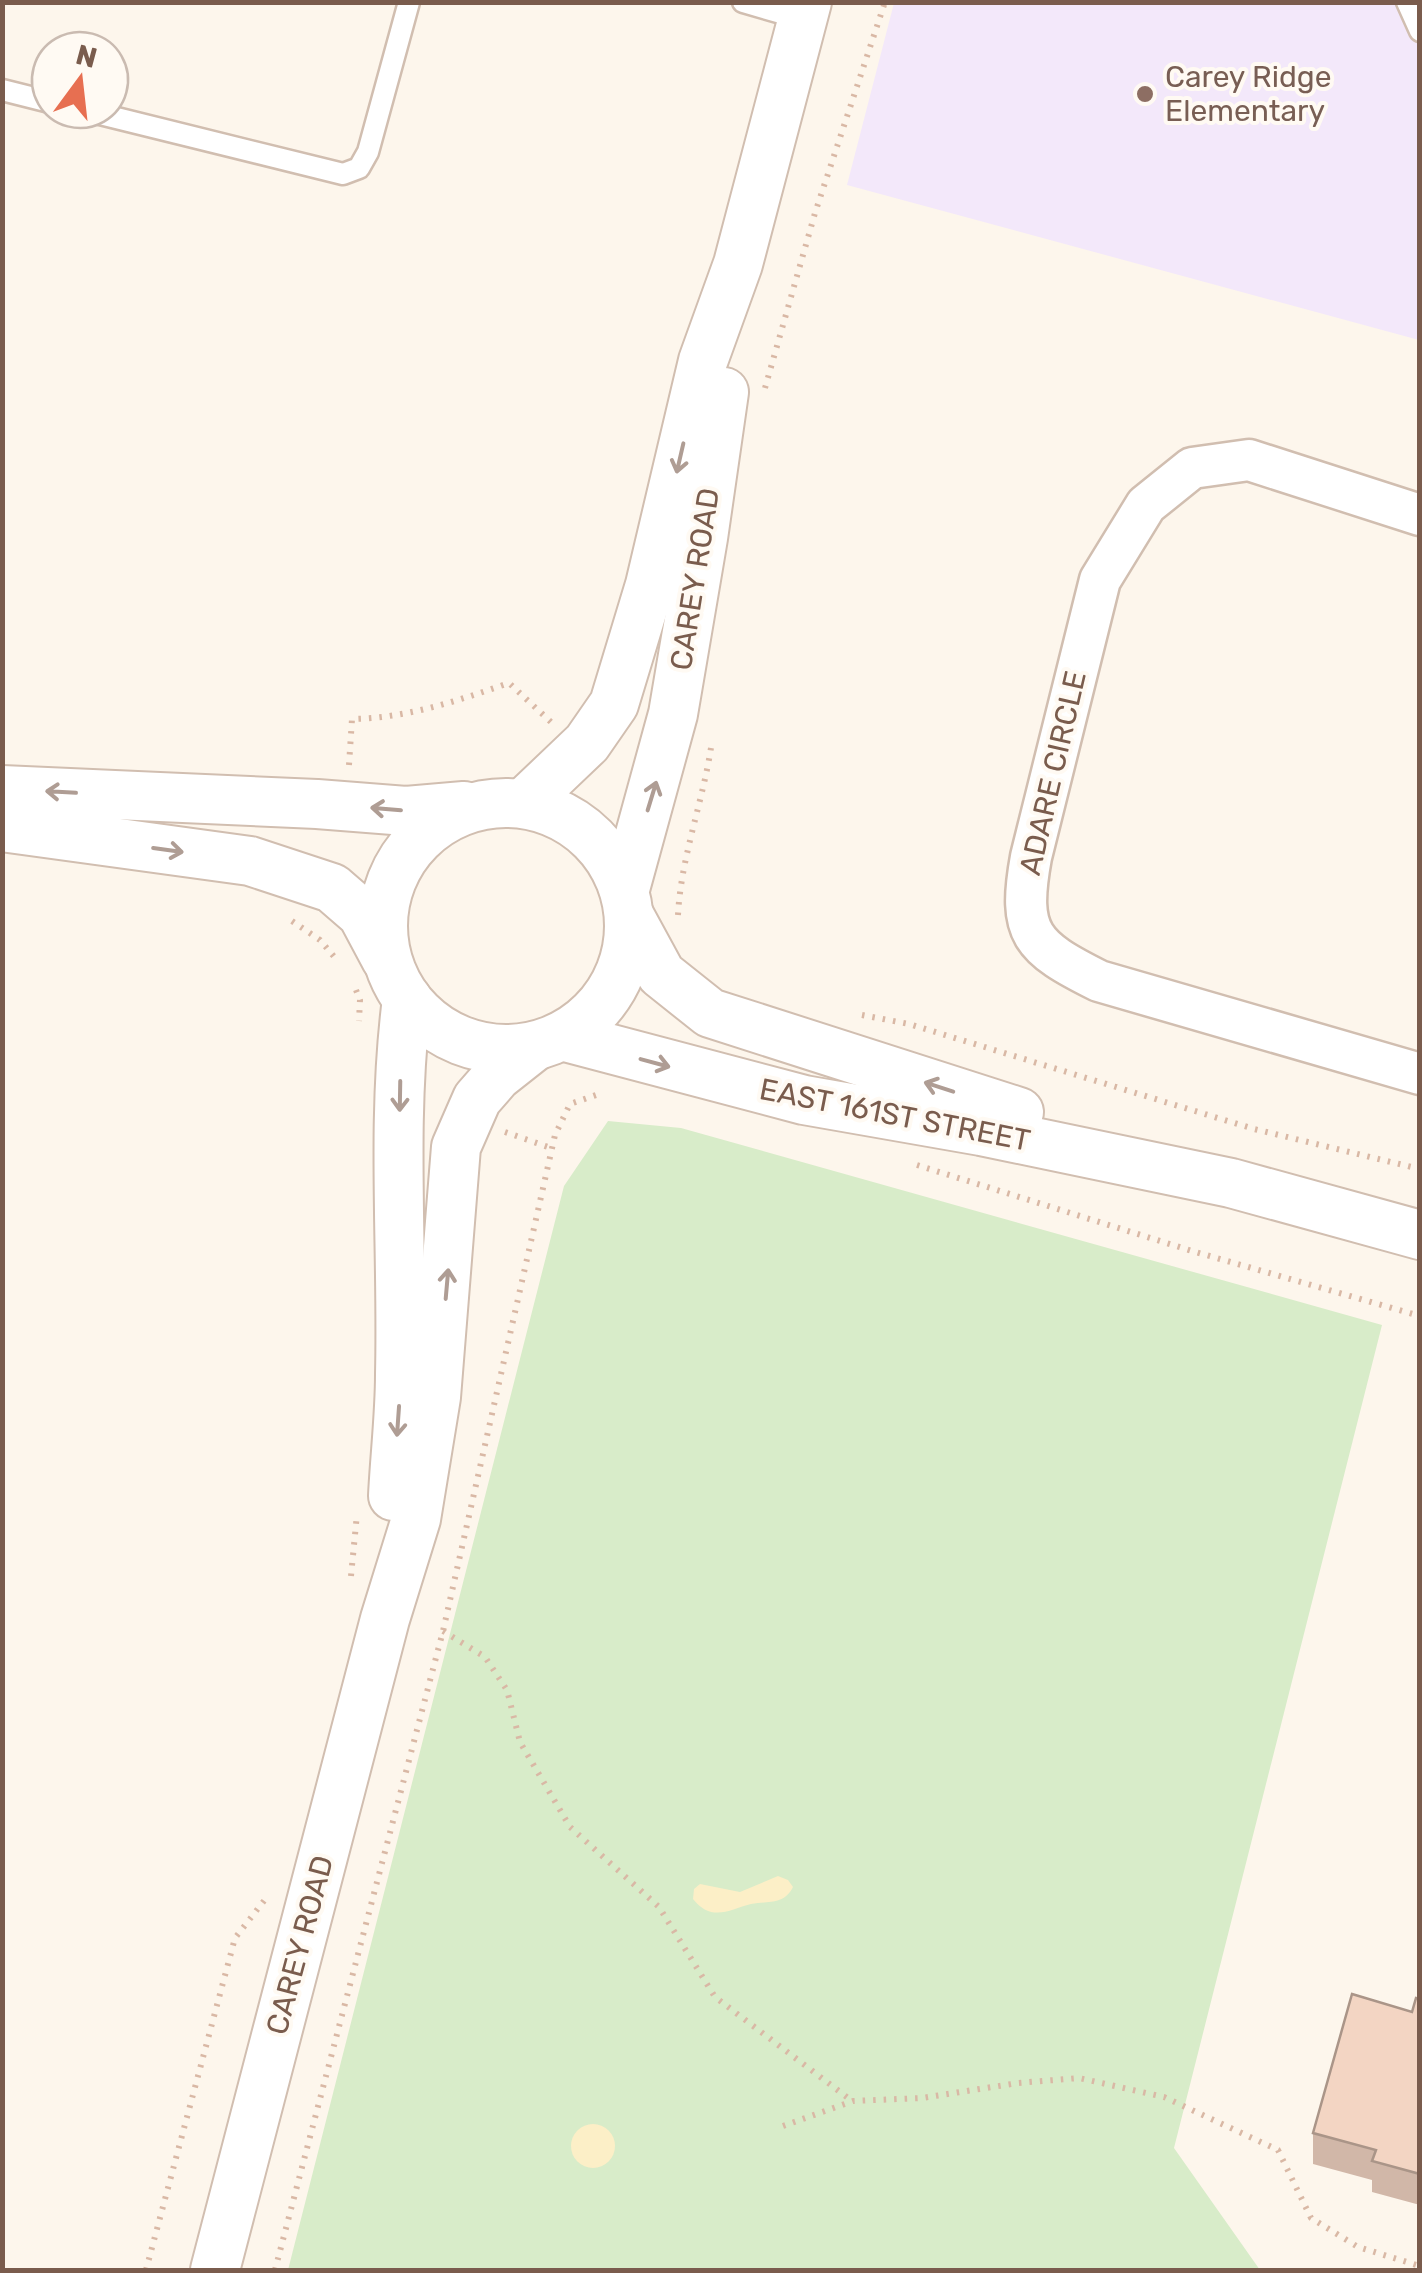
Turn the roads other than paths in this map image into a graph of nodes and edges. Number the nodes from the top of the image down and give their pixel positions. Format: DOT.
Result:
graph roads {
  1 [pos="409,2"];
  2 [pos="744,2"];
  3 [pos="1408,2"];
  4 [pos="804,10"];
  5 [pos="1420,31"];
  6 [pos="2,90"];
  7 [pos="30,97"];
  8 [pos="130,121"];
  9 [pos="738,264"];
  10 [pos="1420,515"];
  11 [pos="2,790"];
  12 [pos="504,804"];
  13 [pos="2,826"];
  14 [pos="628,903"];
  15 [pos="381,979"];
  16 [pos="548,1041"];
  17 [pos="1420,1074"];
  18 [pos="1231,1183"];
  19 [pos="1420,1235"];
  20 [pos="366,1607"];
  21 [pos="215,2270"];
  1 -- 8 [label="lane"];
  2 -- 4 [label="lane"];
  3 -- 5 [label="lane"];
  4 -- 9 [label="street, CAREY ROAD"];
  6 -- 7 [label="lane"];
  9 -- 12 [label="street, CAREY ROAD, one-way"];
  14 -- 9 [label="street, CAREY ROAD, one-way"];
  10 -- 17 [label="street, ADARE CIRCLE"];
  12 -- 11 [label="street, one-way"];
  12 -- 14 [label="street"];
  12 -- 15 [label="street"];
  13 -- 15 [label="street, one-way"];
  14 -- 16 [label="street"];
  18 -- 14 [label="street, EAST 161ST STREET, one-way"];
  15 -- 16 [label="street"];
  15 -- 20 [label="street, CAREY ROAD, one-way"];
  16 -- 18 [label="street, EAST 161ST STREET, one-way"];
  20 -- 16 [label="street, CAREY ROAD, one-way"];
  18 -- 19 [label="street, EAST 161ST STREET"];
  20 -- 21 [label="street, CAREY ROAD"];
}
